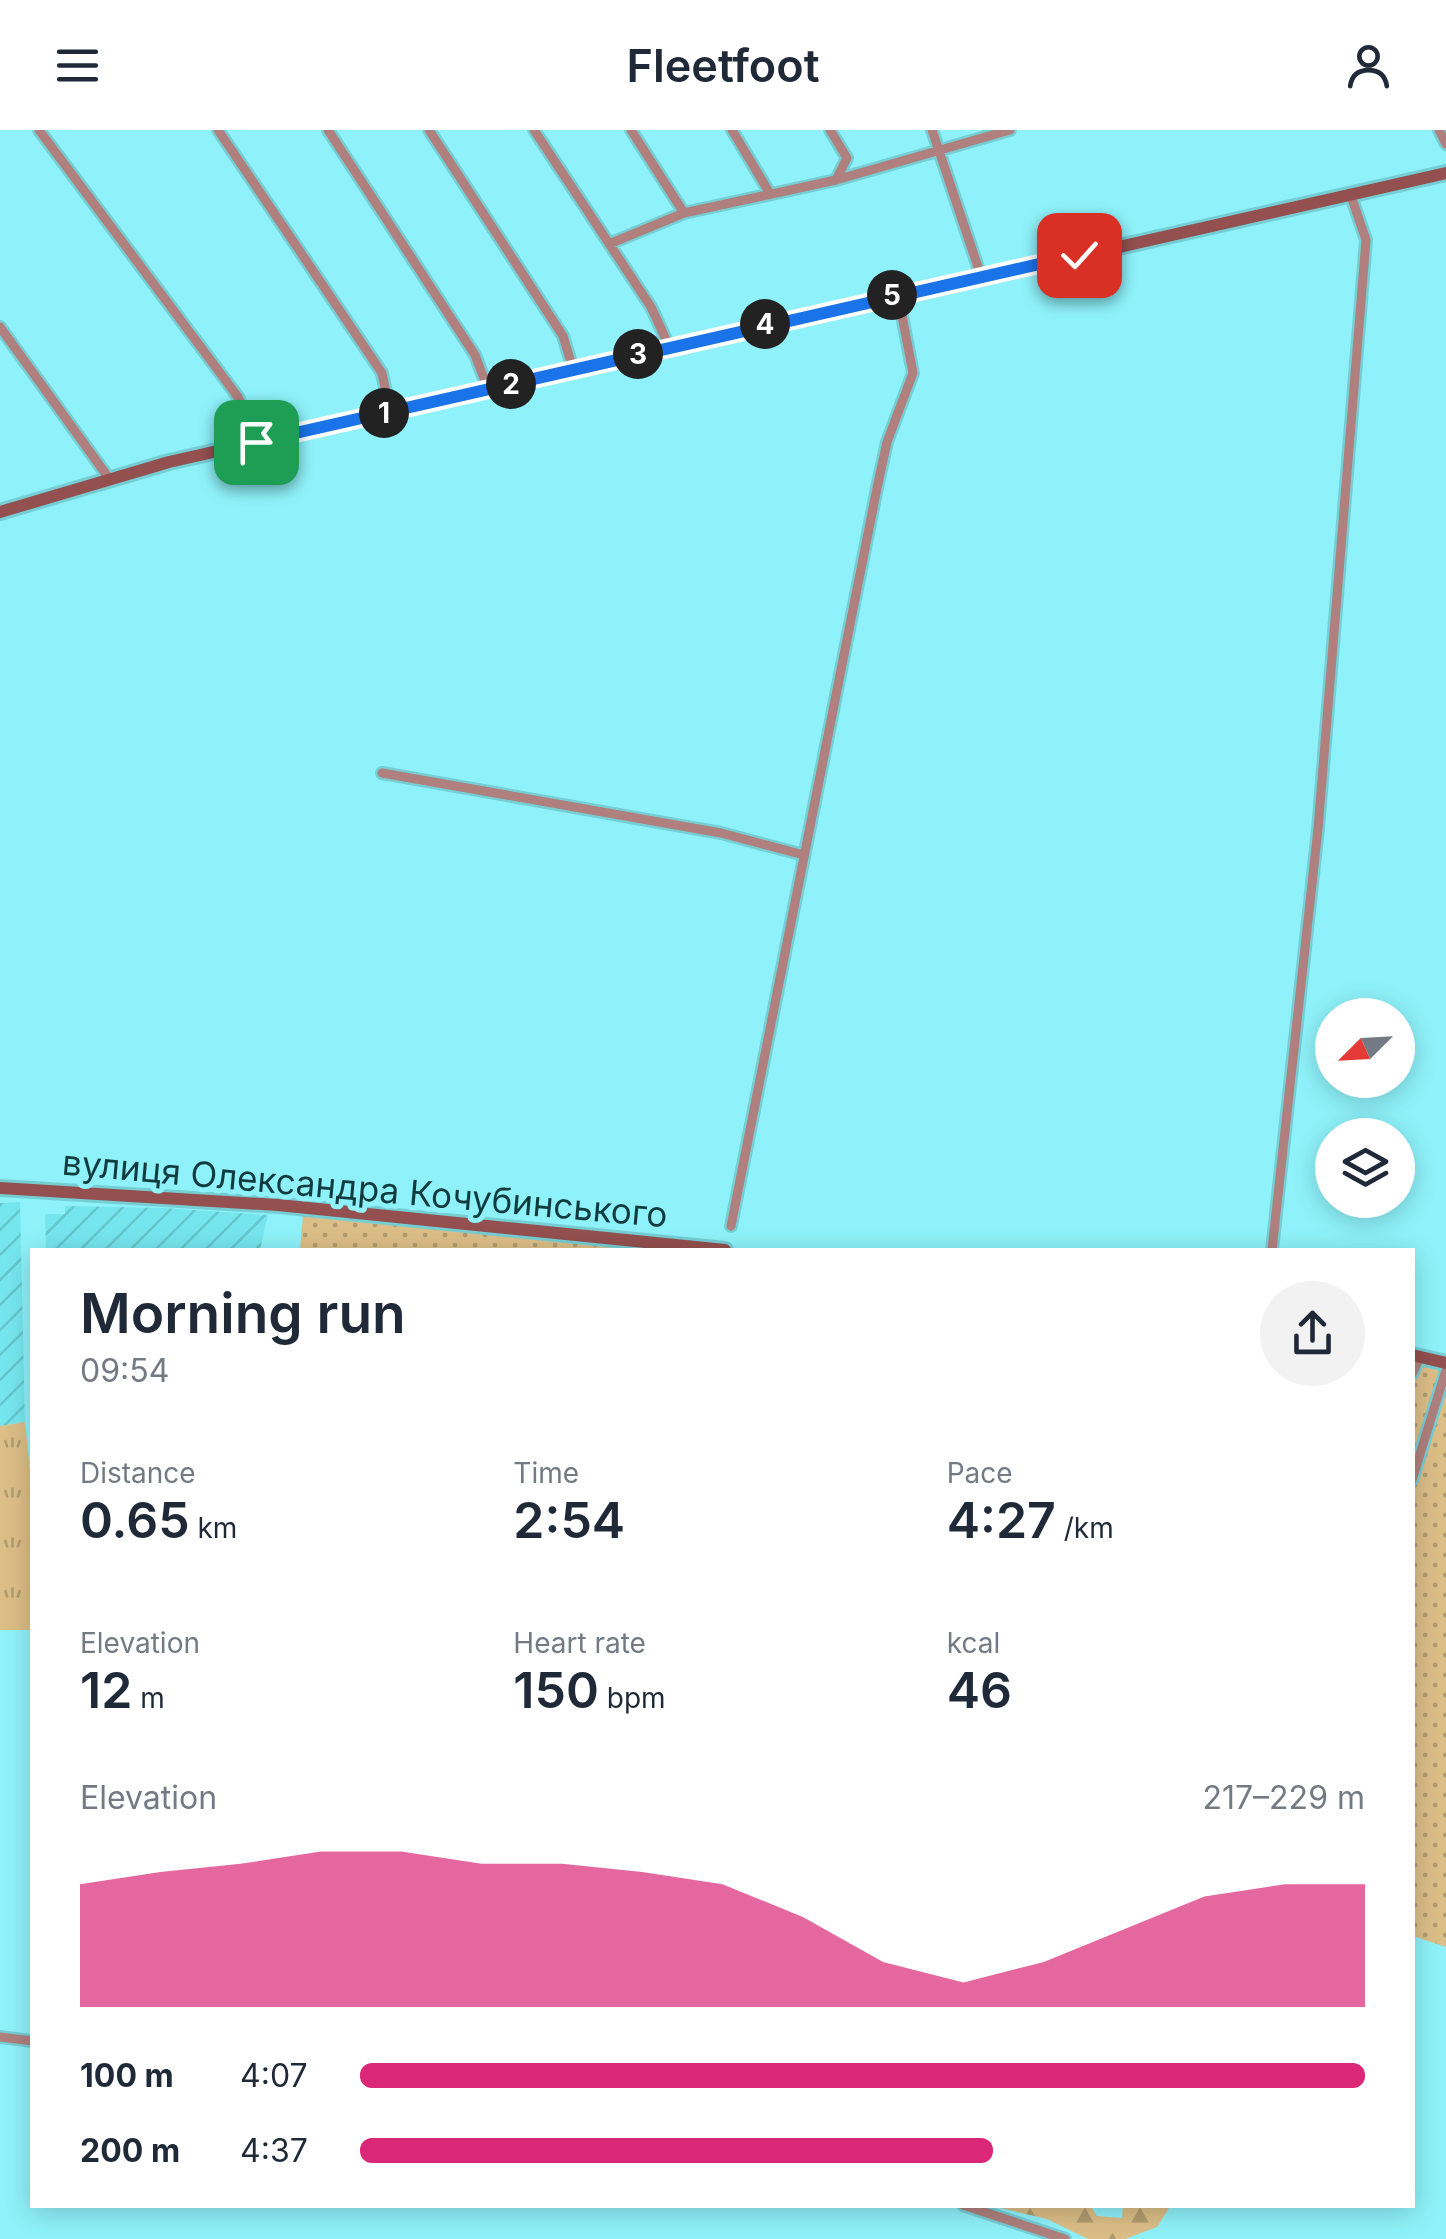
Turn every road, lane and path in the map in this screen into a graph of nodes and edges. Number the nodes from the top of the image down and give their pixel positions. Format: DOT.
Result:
graph roads {
  1 [pos="40,130"];
  2 [pos="218,130"];
  3 [pos="429,130"];
  4 [pos="534,130"];
  5 [pos="631,130"];
  6 [pos="732,130"];
  7 [pos="830,130"];
  8 [pos="932,130"];
  9 [pos="1010,130"];
  10 [pos="1439,130"];
  11 [pos="330,131"];
  12 [pos="1446,144"];
  13 [pos="943,152"];
  14 [pos="1446,173"];
  15 [pos="836,180"];
  16 [pos="769,192"];
  17 [pos="1350,193"];
  18 [pos="684,212"];
  19 [pos="609,244"];
  20 [pos="981,276"];
  21 [pos="897,294"];
  22 [pos="0,327"];
  23 [pos="669,346"];
  24 [pos="573,369"];
  25 [pos="488,389"];
  26 [pos="390,412"];
  27 [pos="256,442"];
  28 [pos="108,477"];
  29 [pos="0,512"];
  30 [pos="382,772"];
  31 [pos="804,855"];
  32 [pos="0,1188"];
  33 [pos="732,1226"];
  34 [pos="659,1247"];
  35 [pos="1272,1248"];
  36 [pos="1416,1356"];
  37 [pos="1446,1362"];
  38 [pos="1446,1370"];
  39 [pos="1415,1470"];
  40 [pos="0,2038"];
  41 [pos="30,2041"];
  42 [pos="972,2208"];
  43 [pos="1065,2239"];
  1 -- 27 [label="street"];
  2 -- 26 [label="street"];
  3 -- 24 [label="street"];
  4 -- 19 [label="street"];
  5 -- 18 [label="street"];
  6 -- 16 [label="street"];
  7 -- 15 [label="street"];
  8 -- 13 [label="street"];
  9 -- 13 [label="street"];
  10 -- 12 [label="street"];
  11 -- 25 [label="street"];
  13 -- 15 [label="street"];
  13 -- 20 [label="street"];
  14 -- 17 [label="street"];
  15 -- 16 [label="street"];
  16 -- 18 [label="street"];
  17 -- 20 [label="street"];
  17 -- 35 [label="street"];
  18 -- 19 [label="street"];
  19 -- 23 [label="street"];
  20 -- 21 [label="street"];
  21 -- 23 [label="street"];
  21 -- 31 [label="street"];
  22 -- 28 [label="street"];
  23 -- 24 [label="street"];
  24 -- 25 [label="street"];
  25 -- 26 [label="street"];
  26 -- 27 [label="street"];
  27 -- 28 [label="street"];
  28 -- 29 [label="street"];
  30 -- 31 [label="street"];
  31 -- 33 [label="street"];
  32 -- 34 [label="street, вулиця Олександра Кочубинського"];
  36 -- 37 [label="street"];
  38 -- 39 [label="street"];
  40 -- 41 [label="street"];
  42 -- 43 [label="street"];
}
